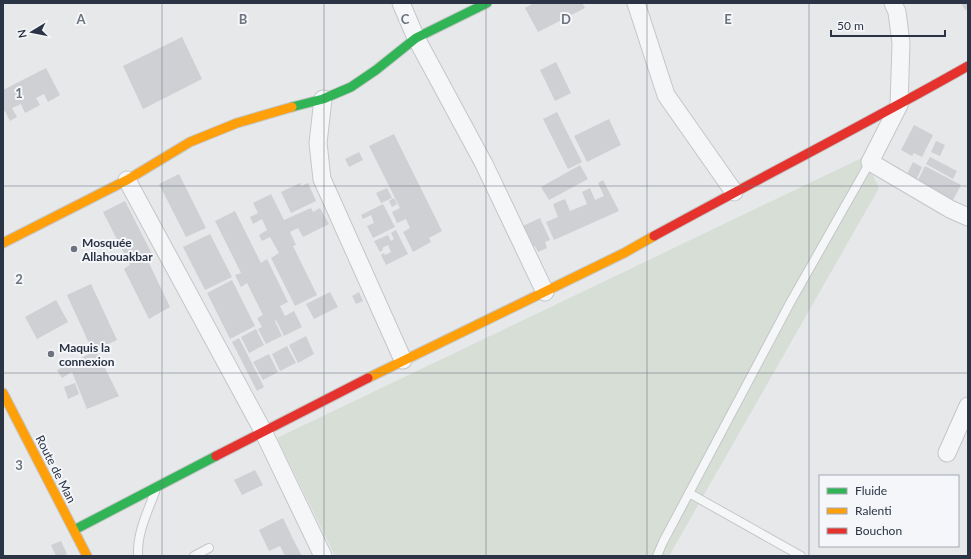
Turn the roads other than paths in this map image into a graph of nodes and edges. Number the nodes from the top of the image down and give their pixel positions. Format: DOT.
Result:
graph roads {
  1 [pos="401,3"];
  2 [pos="487,3"];
  3 [pos="636,3"];
  4 [pos="893,3"];
  5 [pos="416,38"];
  6 [pos="968,66"];
  7 [pos="323,100"];
  8 [pos="899,105"];
  9 [pos="870,162"];
  10 [pos="127,180"];
  11 [pos="734,192"];
  12 [pos="968,217"];
  13 [pos="3,243"];
  14 [pos="546,292"];
  15 [pos="403,360"];
  16 [pos="3,393"];
  17 [pos="968,406"];
  18 [pos="263,431"];
  19 [pos="947,452"];
  20 [pos="157,486"];
  21 [pos="689,493"];
  22 [pos="74,530"];
  23 [pos="209,548"];
  24 [pos="87,556"];
  25 [pos="138,556"];
  26 [pos="194,556"];
  27 [pos="323,556"];
  28 [pos="657,556"];
  29 [pos="801,556"];
  1 -- 5 [label="street"];
  2 -- 5 [label="main road"];
  3 -- 11 [label="street"];
  4 -- 8 [label="street"];
  5 -- 7 [label="main road"];
  5 -- 14 [label="street"];
  6 -- 8 [label="main road"];
  7 -- 10 [label="main road"];
  7 -- 15 [label="street"];
  8 -- 9 [label="street"];
  8 -- 11 [label="main road"];
  9 -- 12 [label="street"];
  9 -- 21 [label="lane"];
  10 -- 13 [label="main road"];
  10 -- 18 [label="street"];
  11 -- 14 [label="main road"];
  14 -- 15 [label="main road"];
  15 -- 18 [label="main road"];
  16 -- 22 [label="main road, Route de Man"];
  17 -- 19 [label="street"];
  18 -- 20 [label="main road"];
  18 -- 27 [label="street"];
  20 -- 22 [label="main road"];
  20 -- 25 [label="lane"];
  21 -- 28 [label="lane"];
  21 -- 29 [label="lane"];
  22 -- 24 [label="main road, Route de Man"];
  23 -- 26 [label="lane"];
}
